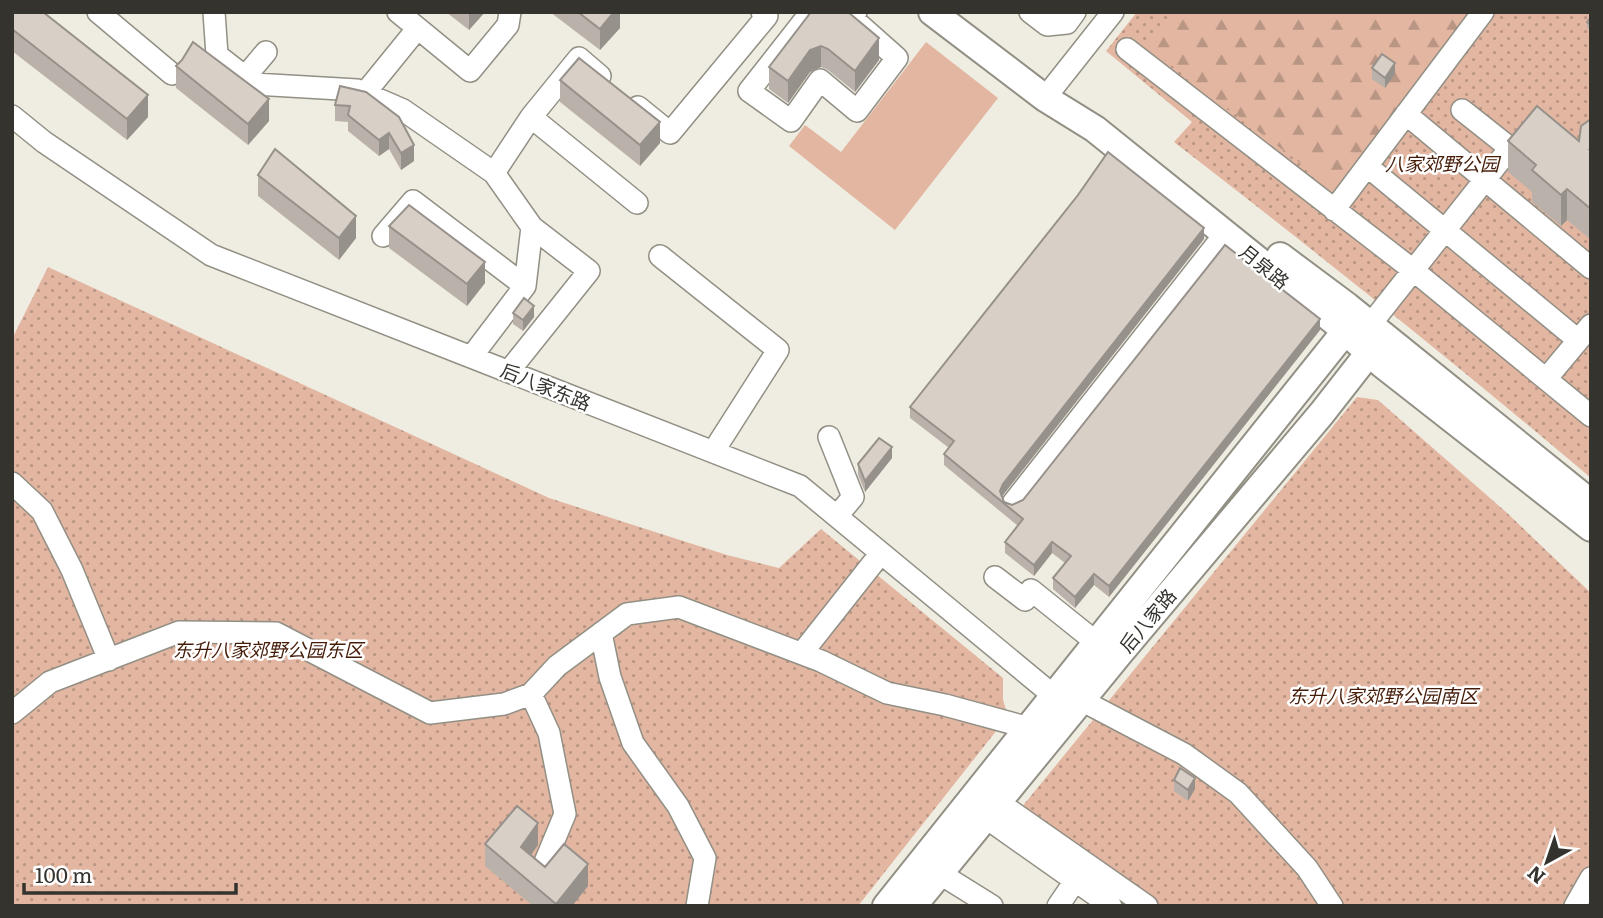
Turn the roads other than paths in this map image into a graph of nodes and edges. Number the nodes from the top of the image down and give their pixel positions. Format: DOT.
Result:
graph roads {
  1 [pos="98,12"];
  2 [pos="214,12"];
  3 [pos="398,12"];
  4 [pos="510,12"];
  5 [pos="762,12"];
  6 [pos="811,12"];
  7 [pos="932,12"];
  8 [pos="957,12"];
  9 [pos="1030,12"];
  10 [pos="1075,12"];
  11 [pos="1113,12"];
  12 [pos="1483,12"];
  13 [pos="851,14"];
  14 [pos="417,29"];
  15 [pos="1127,49"];
  16 [pos="266,52"];
  17 [pos="172,74"];
  18 [pos="246,77"];
  19 [pos="1052,89"];
  20 [pos="365,93"];
  21 [pos="1462,110"];
  22 [pos="1406,114"];
  23 [pos="12,116"];
  24 [pos="531,117"];
  25 [pos="1367,166"];
  26 [pos="494,173"];
  27 [pos="1484,179"];
  28 [pos="637,203"];
  29 [pos="1334,210"];
  30 [pos="532,227"];
  31 [pos="1445,229"];
  32 [pos="383,236"];
  33 [pos="1217,244"];
  34 [pos="660,256"];
  35 [pos="1591,268"];
  36 [pos="1413,270"];
  37 [pos="524,286"];
  38 [pos="1365,332"];
  39 [pos="1585,333"];
  40 [pos="472,356"];
  41 [pos="509,371"];
  42 [pos="1546,379"];
  43 [pos="1591,416"];
  44 [pos="830,437"];
  45 [pos="713,452"];
  46 [pos="12,483"];
  47 [pos="1013,503"];
  48 [pos="1591,503"];
  49 [pos="837,516"];
  50 [pos="1591,528"];
  51 [pos="881,553"];
  52 [pos="995,577"];
  53 [pos="601,633"];
  54 [pos="1097,642"];
  55 [pos="802,653"];
  56 [pos="108,660"];
  57 [pos="531,694"];
  58 [pos="1054,696"];
  59 [pos="1081,700"];
  60 [pos="12,713"];
  61 [pos="1029,728"];
  62 [pos="991,809"];
  63 [pos="545,862"];
  64 [pos="939,873"];
  65 [pos="1591,878"];
  66 [pos="1075,881"];
  67 [pos="697,906"];
  68 [pos="886,906"];
  69 [pos="913,906"];
  70 [pos="992,906"];
  71 [pos="1058,906"];
  72 [pos="1111,906"];
  73 [pos="1147,906"];
  74 [pos="1332,906"];
  75 [pos="1575,906"];
  1 -- 17 [label="street"];
  2 -- 18 [label="street"];
  3 -- 14 [label="street"];
  4 -- 14 [label="street"];
  5 -- 24 [label="street"];
  6 -- 13 [label="street"];
  7 -- 38 [label="main road, 月泉路"];
  8 -- 19 [label="main road, 月泉路"];
  9 -- 10 [label="street"];
  11 -- 19 [label="street"];
  12 -- 22 [label="street"];
  14 -- 20 [label="street"];
  15 -- 29 [label="street"];
  16 -- 18 [label="street"];
  18 -- 20 [label="street"];
  19 -- 38 [label="main road, 月泉路"];
  20 -- 26 [label="street"];
  21 -- 27 [label="street"];
  22 -- 25 [label="street"];
  22 -- 27 [label="street"];
  23 -- 40 [label="street, 后八家东路"];
  24 -- 26 [label="street"];
  24 -- 28 [label="street"];
  25 -- 29 [label="street"];
  25 -- 31 [label="street"];
  26 -- 30 [label="street"];
  27 -- 31 [label="street"];
  27 -- 35 [label="street"];
  29 -- 36 [label="street"];
  30 -- 37 [label="street"];
  30 -- 41 [label="street"];
  31 -- 36 [label="street"];
  31 -- 39 [label="street"];
  32 -- 37 [label="street"];
  33 -- 47 [label="street"];
  34 -- 45 [label="street"];
  36 -- 38 [label="street"];
  36 -- 42 [label="street"];
  37 -- 40 [label="street"];
  38 -- 48 [label="main road, 月泉路"];
  38 -- 50 [label="main road, 月泉路"];
  38 -- 54 [label="main road, 后八家路"];
  38 -- 59 [label="main road, 后八家路"];
  39 -- 42 [label="street"];
  40 -- 41 [label="street, 后八家东路"];
  41 -- 45 [label="street, 后八家东路"];
  42 -- 43 [label="street"];
  44 -- 49 [label="street"];
  45 -- 49 [label="street, 后八家东路"];
  46 -- 56 [label="street"];
  49 -- 51 [label="street, 后八家东路"];
  51 -- 55 [label="street"];
  51 -- 58 [label="street, 后八家东路"];
  52 -- 54 [label="street"];
  53 -- 55 [label="street"];
  53 -- 57 [label="street"];
  53 -- 67 [label="street"];
  54 -- 58 [label="main road, 后八家路"];
  55 -- 61 [label="street"];
  56 -- 57 [label="street"];
  56 -- 60 [label="street"];
  57 -- 63 [label="street"];
  58 -- 61 [label="main road, 后八家路"];
  59 -- 62 [label="main road, 后八家路"];
  59 -- 74 [label="street"];
  61 -- 68 [label="main road, 后八家路"];
  62 -- 64 [label="main road, 后八家路"];
  62 -- 66 [label="street"];
  62 -- 73 [label="street"];
  64 -- 69 [label="main road, 后八家路"];
  64 -- 70 [label="street"];
  65 -- 75 [label="street"];
  66 -- 71 [label="street"];
  66 -- 72 [label="street"];
}
